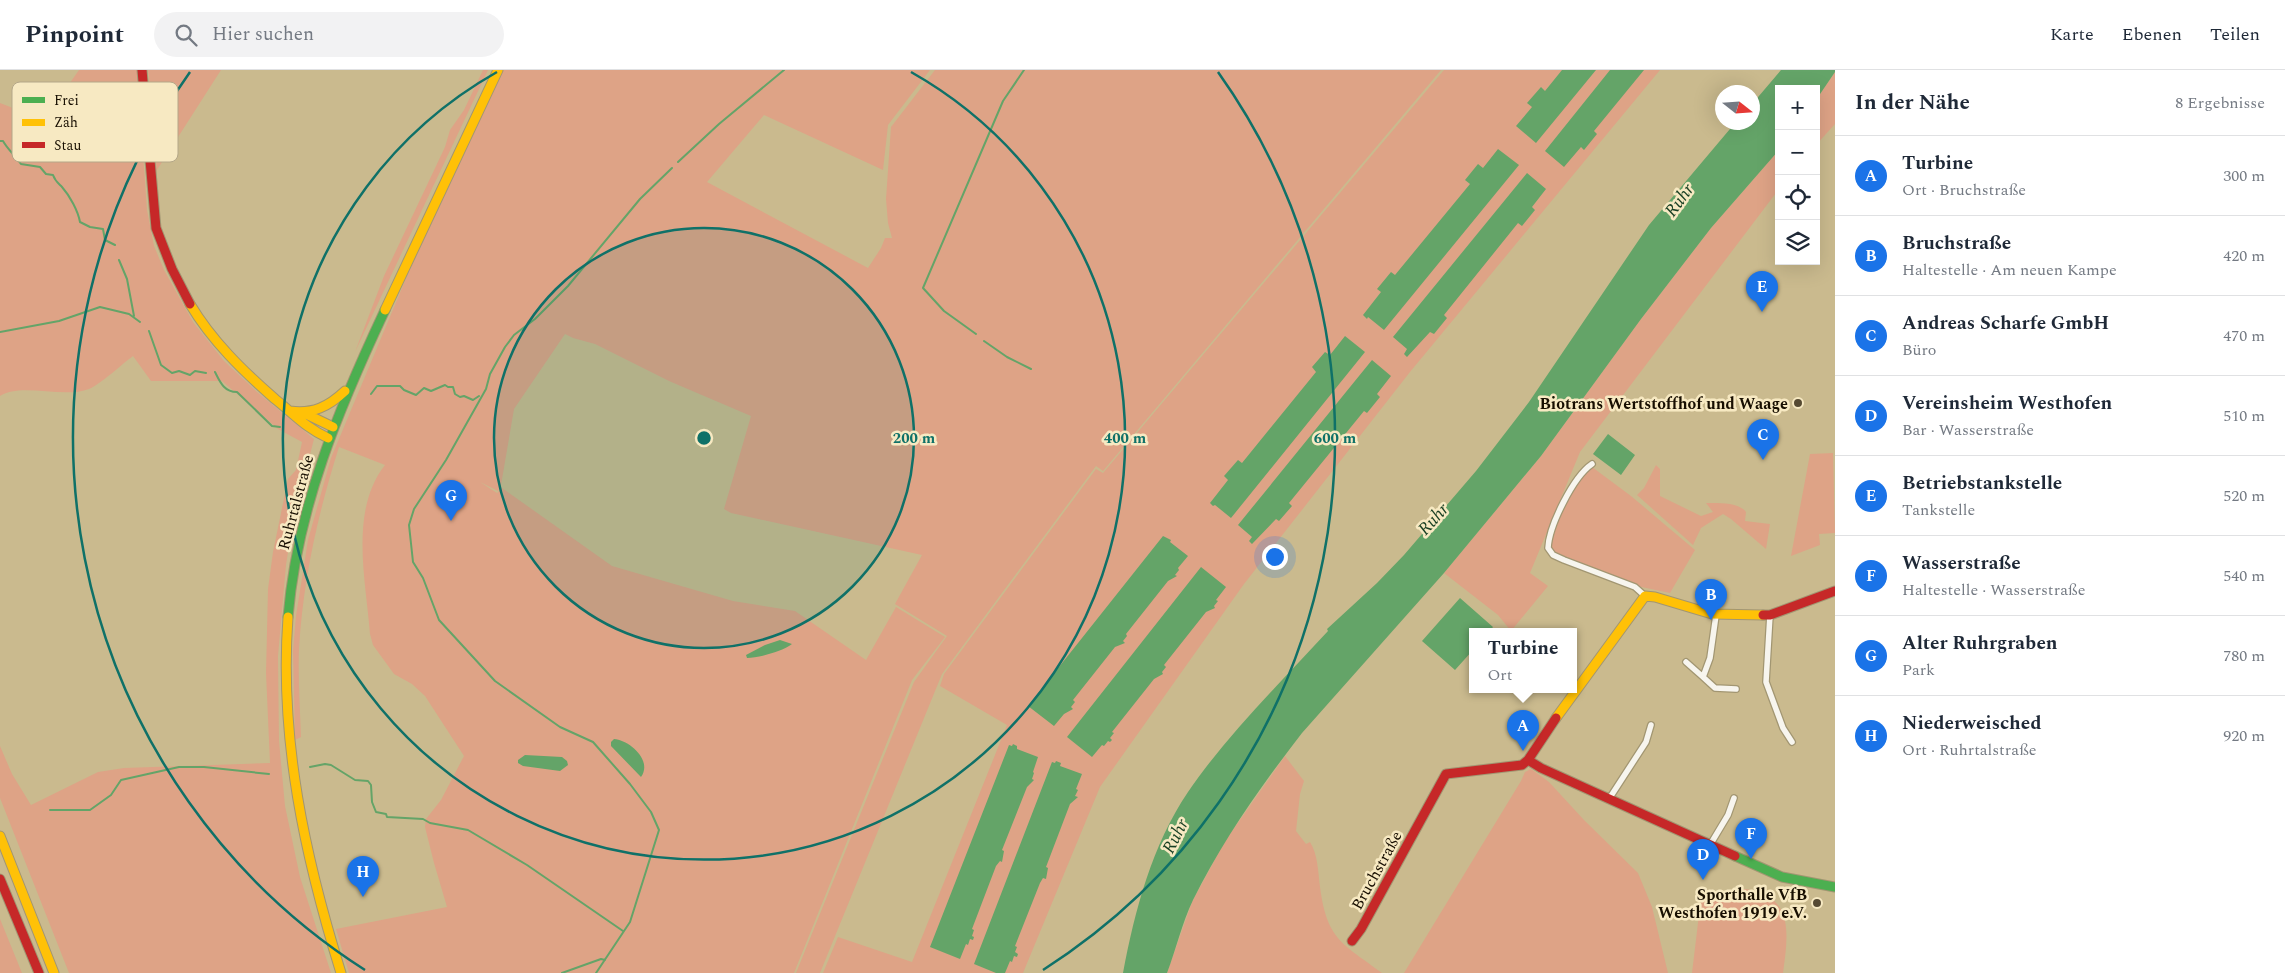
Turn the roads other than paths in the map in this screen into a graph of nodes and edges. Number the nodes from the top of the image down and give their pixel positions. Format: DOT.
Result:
graph roads {
  1 [pos="498,70"];
  2 [pos="149,162"];
  3 [pos="347,389"];
  4 [pos="290,411"];
  5 [pos="304,413"];
  6 [pos="333,427"];
  7 [pos="328,438"];
  8 [pos="1592,464"];
  9 [pos="1835,592"];
  10 [pos="1645,596"];
  11 [pos="1716,615"];
  12 [pos="1770,615"];
  13 [pos="1686,662"];
  14 [pos="1703,677"];
  15 [pos="1577,688"];
  16 [pos="1736,689"];
  17 [pos="1573,693"];
  18 [pos="1651,726"];
  19 [pos="1792,742"];
  20 [pos="1528,760"];
  21 [pos="1734,798"];
  22 [pos="1608,799"];
  23 [pos="0,836"];
  24 [pos="1710,845"];
  25 [pos="0,879"];
  26 [pos="1835,887"];
  27 [pos="1352,941"];
  28 [pos="39,973"];
  29 [pos="54,973"];
  30 [pos="341,973"];
  1 -- 3 [label="main road, Ruhrtalstraße"];
  2 -- 4 [label="main road"];
  3 -- 5 [label="main road"];
  3 -- 6 [label="main road, Ruhrtalstraße"];
  4 -- 5 [label="main road"];
  4 -- 7 [label="main road"];
  5 -- 6 [label="main road"];
  6 -- 7 [label="main road, Ruhrtalstraße"];
  7 -- 30 [label="main road, Ruhrtalstraße"];
  8 -- 10 [label="street"];
  9 -- 12 [label="main road"];
  10 -- 11 [label="main road"];
  10 -- 15 [label="main road"];
  11 -- 12 [label="main road"];
  11 -- 14 [label="street"];
  12 -- 19 [label="street"];
  13 -- 14 [label="street"];
  14 -- 16 [label="street"];
  17 -- 20 [label="main road"];
  18 -- 22 [label="street"];
  20 -- 22 [label="main road"];
  20 -- 27 [label="main road, Bruchstraße"];
  21 -- 24 [label="street"];
  22 -- 24 [label="main road"];
  23 -- 29 [label="main road"];
  24 -- 26 [label="main road"];
  25 -- 28 [label="main road"];
}
